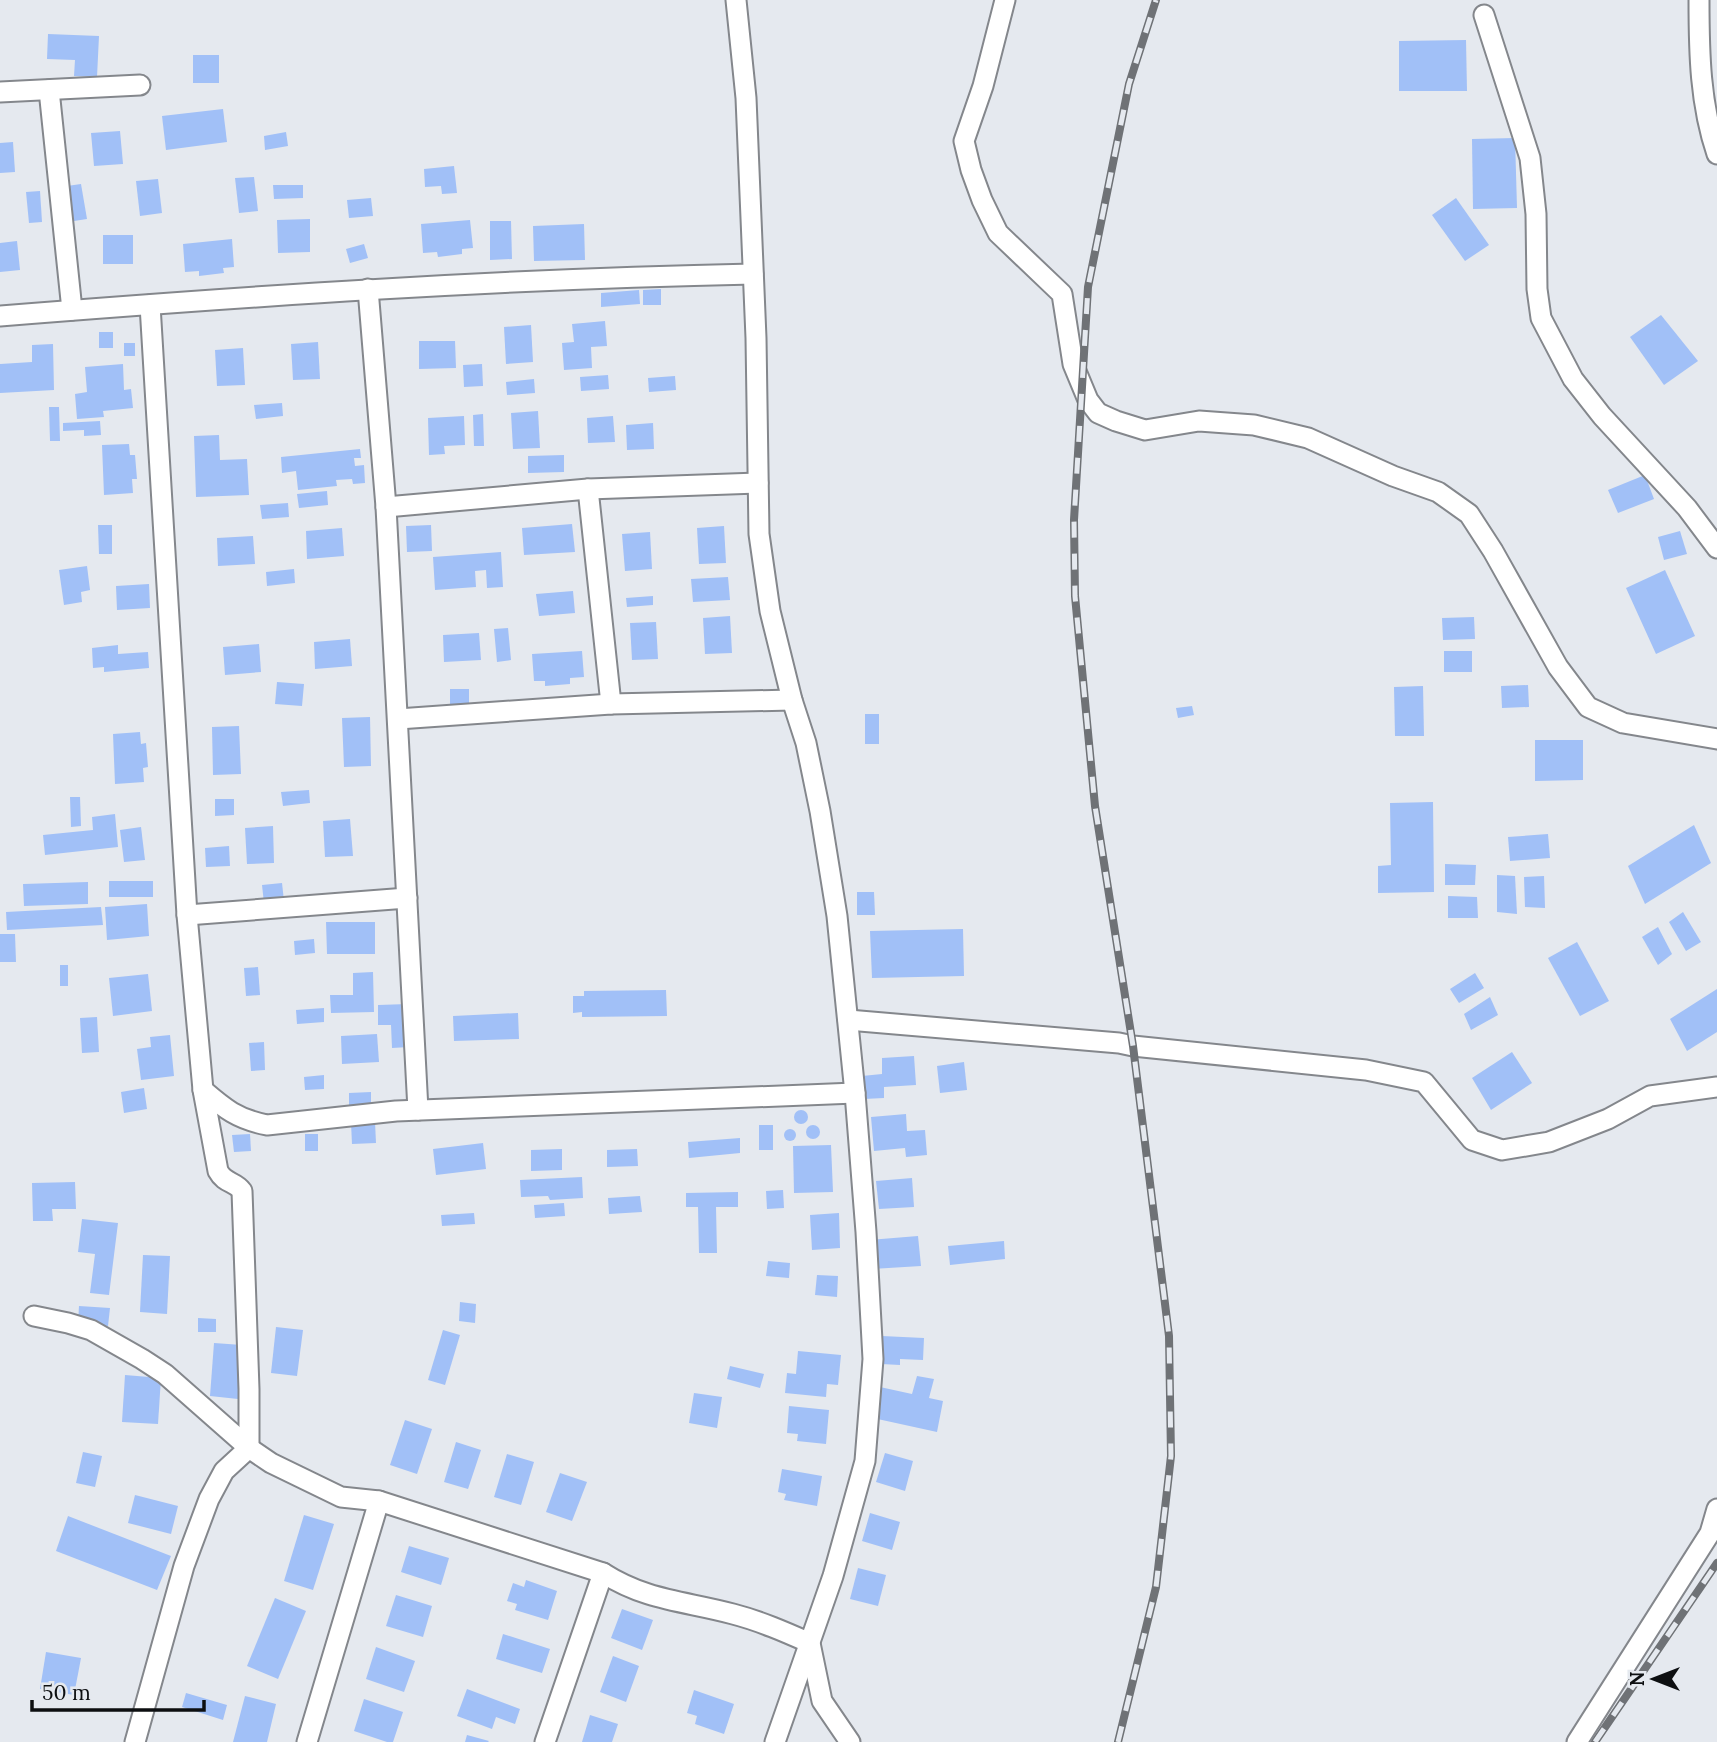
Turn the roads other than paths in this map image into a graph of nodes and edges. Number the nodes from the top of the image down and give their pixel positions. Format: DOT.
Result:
graph roads {
  1 [pos="736,0"];
  2 [pos="1005,0"];
  3 [pos="1699,0"];
  4 [pos="1484,15"];
  5 [pos="140,85"];
  6 [pos="50,90"];
  7 [pos="0,92"];
  8 [pos="1717,154"];
  9 [pos="752,274"];
  10 [pos="368,289"];
  11 [pos="150,305"];
  12 [pos="72,310"];
  13 [pos="0,316"];
  14 [pos="758,483"];
  15 [pos="588,489"];
  16 [pos="386,507"];
  17 [pos="1717,548"];
  18 [pos="792,700"];
  19 [pos="611,704"];
  20 [pos="398,719"];
  21 [pos="1717,739"];
  22 [pos="407,898"];
  23 [pos="187,915"];
  24 [pos="848,1020"];
  25 [pos="1717,1087"];
  26 [pos="203,1090"];
  27 [pos="855,1093"];
  28 [pos="418,1110"];
  29 [pos="34,1316"];
  30 [pos="249,1448"];
  31 [pos="379,1502"];
  32 [pos="1717,1509"];
  33 [pos="603,1573"];
  34 [pos="810,1643"];
  35 [pos="135,1742"];
  36 [pos="307,1742"];
  37 [pos="545,1742"];
  38 [pos="775,1742"];
  39 [pos="850,1742"];
  40 [pos="1577,1742"];
  1 -- 9 [label="street"];
  2 -- 21 [label="street"];
  3 -- 8 [label="street"];
  4 -- 17 [label="street"];
  5 -- 6 [label="street"];
  6 -- 7 [label="street"];
  6 -- 12 [label="street"];
  9 -- 10 [label="street"];
  9 -- 14 [label="street"];
  10 -- 11 [label="street"];
  10 -- 16 [label="street"];
  11 -- 12 [label="street"];
  11 -- 23 [label="street"];
  12 -- 13 [label="street"];
  14 -- 15 [label="street"];
  14 -- 18 [label="street"];
  15 -- 16 [label="street"];
  15 -- 19 [label="street"];
  16 -- 20 [label="street"];
  18 -- 19 [label="street"];
  18 -- 24 [label="street"];
  19 -- 20 [label="street"];
  20 -- 22 [label="street"];
  22 -- 23 [label="street"];
  22 -- 28 [label="street"];
  23 -- 26 [label="street"];
  24 -- 25 [label="street"];
  24 -- 27 [label="street"];
  26 -- 28 [label="street"];
  26 -- 30 [label="street"];
  27 -- 28 [label="street"];
  27 -- 34 [label="street"];
  29 -- 30 [label="street"];
  30 -- 31 [label="street"];
  30 -- 35 [label="street"];
  31 -- 33 [label="street"];
  31 -- 36 [label="street"];
  32 -- 40 [label="street"];
  33 -- 34 [label="street"];
  33 -- 37 [label="street"];
  34 -- 38 [label="street"];
  34 -- 39 [label="street"];
}
